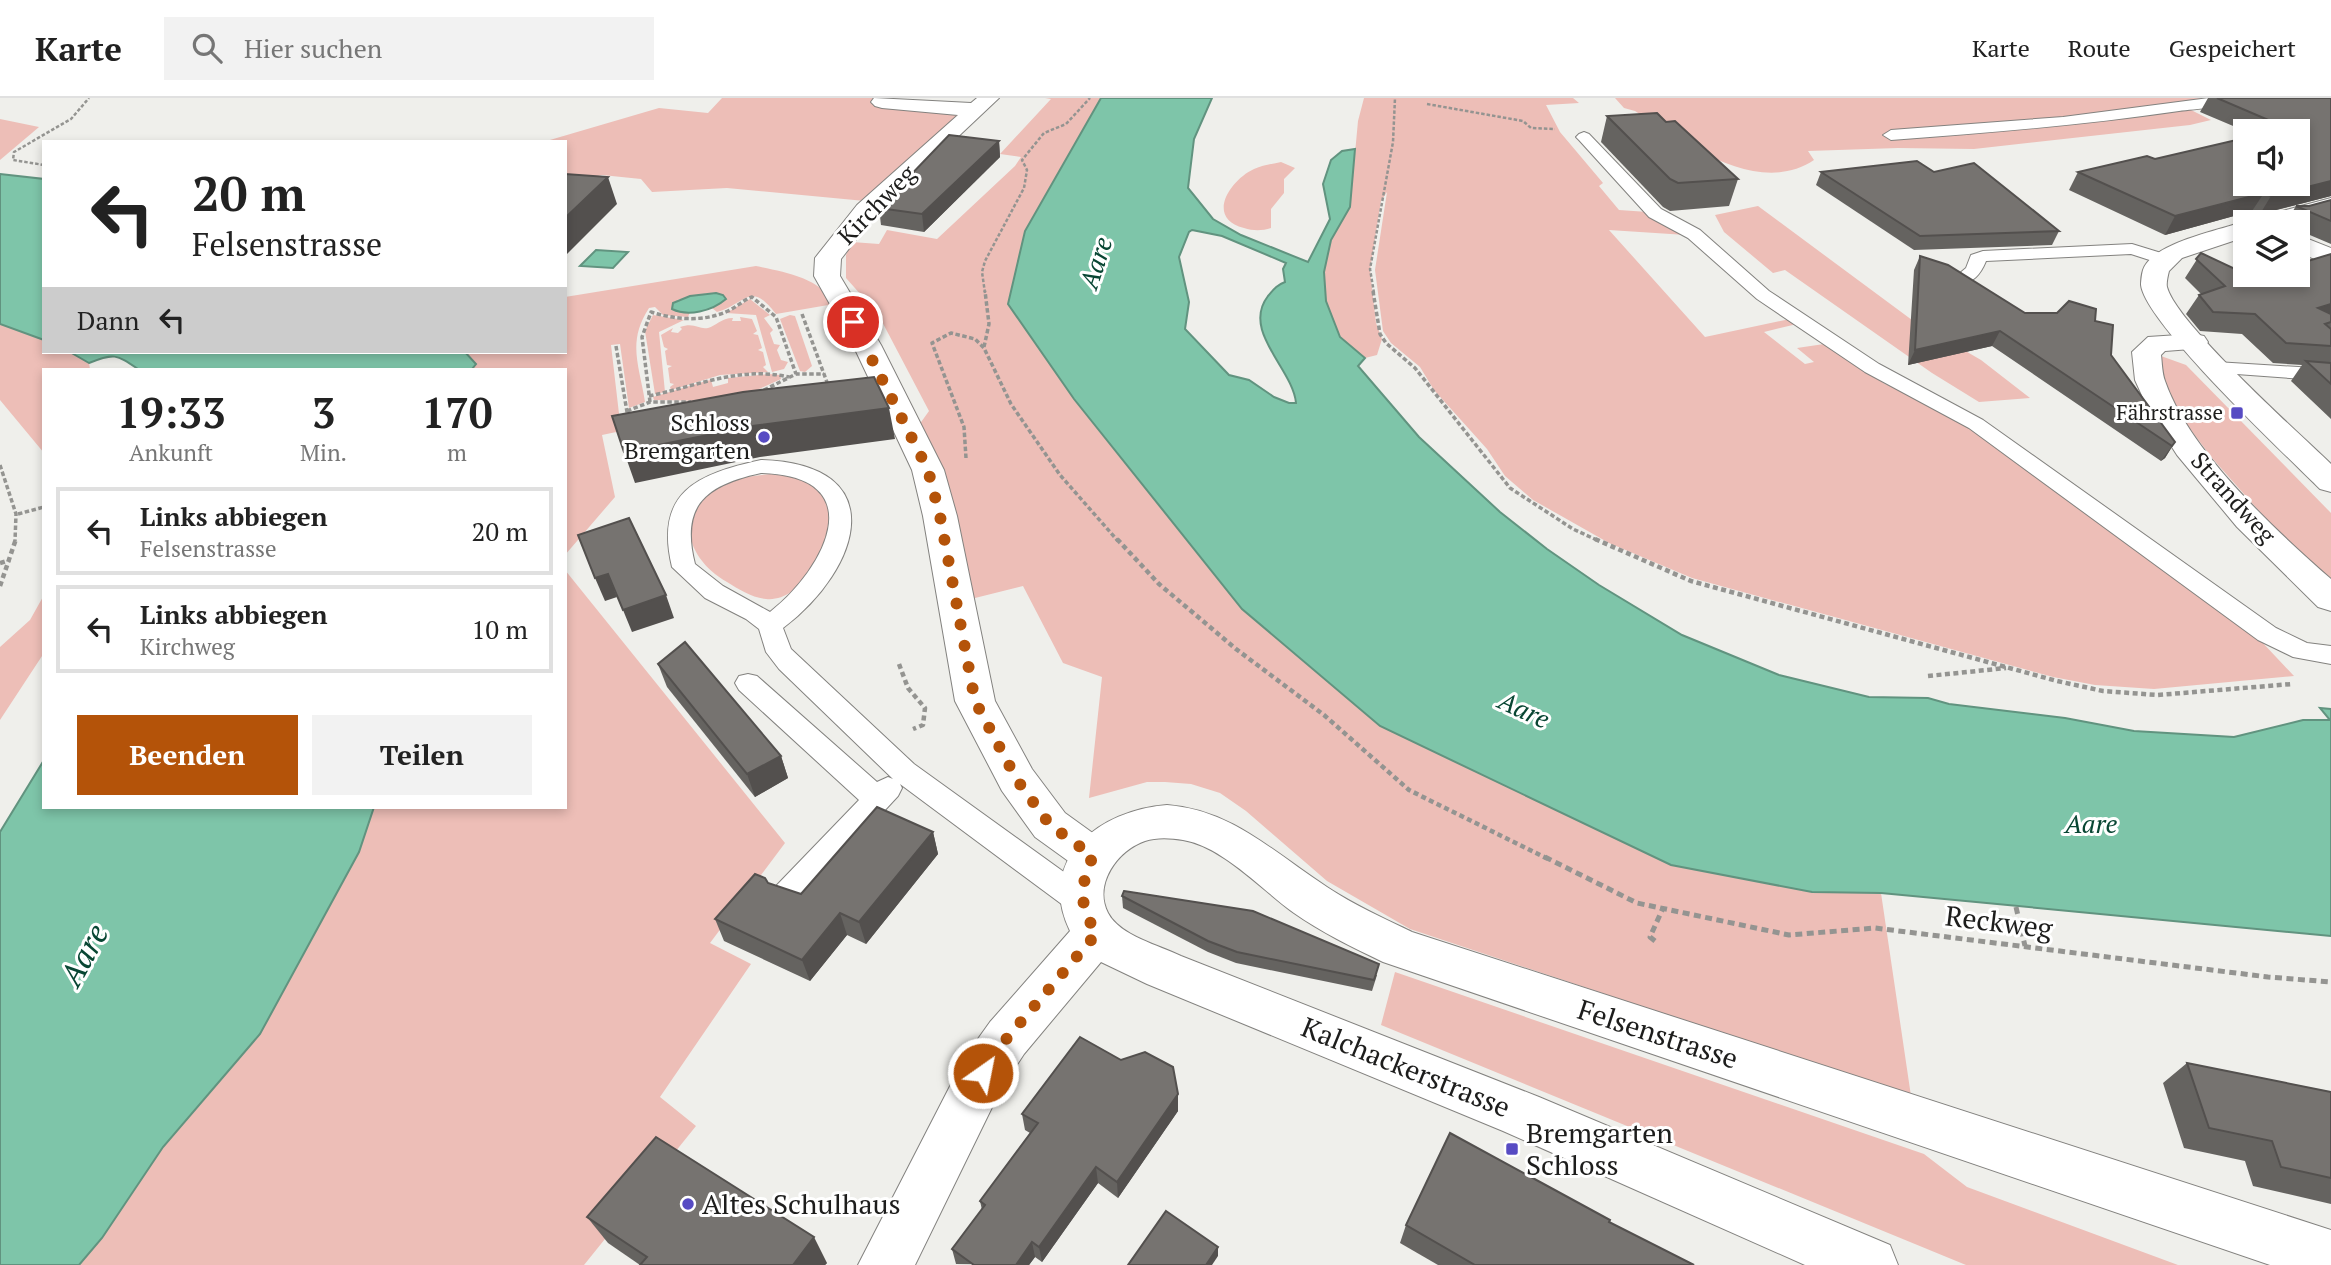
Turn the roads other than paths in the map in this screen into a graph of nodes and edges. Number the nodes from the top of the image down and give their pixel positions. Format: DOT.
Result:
graph roads {
  1 [pos="2234,98"];
  2 [pos="882,102"];
  3 [pos="982,104"];
  4 [pos="1891,135"];
  5 [pos="1584,137"];
  6 [pos="2331,205"];
  7 [pos="2310,211"];
  8 [pos="2233,233"];
  9 [pos="2310,248"];
  10 [pos="2331,258"];
  11 [pos="2165,260"];
  12 [pos="1963,278"];
  13 [pos="2194,342"];
  14 [pos="2216,368"];
  15 [pos="2331,375"];
  16 [pos="2331,482"];
  17 [pos="2331,599"];
  18 [pos="770,625"];
  19 [pos="2331,655"];
  20 [pos="748,683"];
  21 [pos="904,772"];
  22 [pos="877,799"];
  23 [pos="1093,856"];
  24 [pos="788,894"];
  25 [pos="1090,918"];
  26 [pos="2331,1258"];
  27 [pos="886,1265"];
  28 [pos="1870,1265"];
  1 -- 4 [label="lane"];
  2 -- 3 [label="street"];
  3 -- 23 [label="street, Kirchweg"];
  5 -- 19 [label="lane"];
  6 -- 7 [label="street"];
  8 -- 11 [label="street"];
  9 -- 10 [label="street"];
  11 -- 12 [label="lane"];
  11 -- 13 [label="street"];
  13 -- 14 [label="street"];
  13 -- 17 [label="street, Strandweg"];
  14 -- 15 [label="lane"];
  14 -- 16 [label="street"];
  18 -- 18 [label="lane"];
  18 -- 21 [label="lane"];
  20 -- 22 [label="lane"];
  21 -- 22 [label="lane"];
  21 -- 25 [label="lane"];
  22 -- 24 [label="lane"];
  23 -- 25 [label="street"];
  23 -- 26 [label="street, Felsenstrasse"];
  25 -- 27 [label="street"];
  25 -- 28 [label="street, Kalchackerstrasse"];
}
